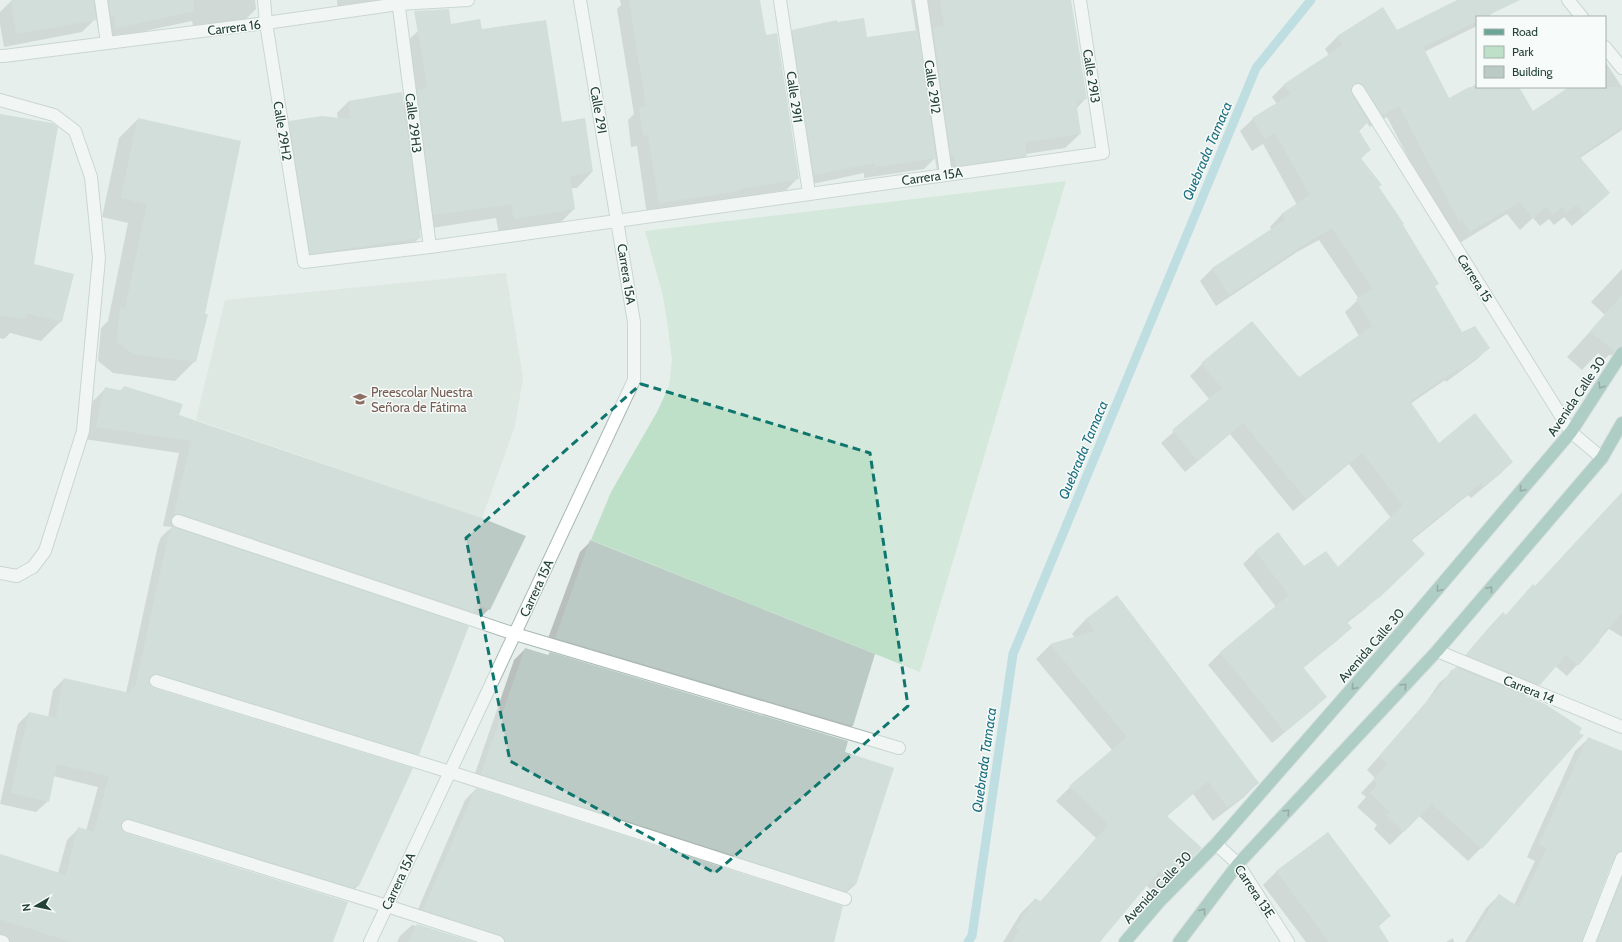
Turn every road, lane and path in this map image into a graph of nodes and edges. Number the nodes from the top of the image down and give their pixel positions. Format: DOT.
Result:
graph roads {
  1 [pos="101,0"];
  2 [pos="264,0"];
  3 [pos="468,0"];
  4 [pos="580,0"];
  5 [pos="780,0"];
  6 [pos="921,0"];
  7 [pos="1080,0"];
  8 [pos="1568,0"];
  9 [pos="398,2"];
  10 [pos="1581,16"];
  11 [pos="266,23"];
  12 [pos="107,43"];
  13 [pos="1606,48"];
  14 [pos="0,56"];
  15 [pos="1622,68"];
  16 [pos="1358,90"];
  17 [pos="0,100"];
  18 [pos="1103,153"];
  19 [pos="946,174"];
  20 [pos="809,194"];
  21 [pos="618,220"];
  22 [pos="430,246"];
  23 [pos="304,262"];
  24 [pos="1622,353"];
  25 [pos="1622,423"];
  26 [pos="1571,432"];
  27 [pos="1602,458"];
  28 [pos="178,521"];
  29 [pos="0,573"];
  30 [pos="515,634"];
  31 [pos="1437,651"];
  32 [pos="156,681"];
  33 [pos="1622,727"];
  34 [pos="899,748"];
  35 [pos="450,772"];
  36 [pos="128,826"];
  37 [pos="1216,844"];
  38 [pos="1622,858"];
  39 [pos="1238,864"];
  40 [pos="845,899"];
  41 [pos="387,906"];
  42 [pos="370,942"];
  43 [pos="498,942"];
  44 [pos="1125,942"];
  45 [pos="1179,942"];
  46 [pos="1288,942"];
  47 [pos="1589,942"];
  1 -- 12 [label="street"];
  2 -- 11 [label="street, Calle 29H2"];
  3 -- 9 [label="street, Carrera 16"];
  4 -- 21 [label="street, Calle 29I"];
  5 -- 20 [label="street, Calle 29I1"];
  6 -- 19 [label="street, Calle 29I2"];
  7 -- 18 [label="street, Calle 29I3"];
  8 -- 10 [label="street"];
  9 -- 11 [label="street, Carrera 16"];
  9 -- 22 [label="street, Calle 29H3"];
  11 -- 12 [label="street, Carrera 16"];
  11 -- 23 [label="street, Calle 29H2"];
  12 -- 14 [label="street, Carrera 16"];
  13 -- 15 [label="street"];
  16 -- 26 [label="street, Carrera 15"];
  17 -- 29 [label="street"];
  18 -- 19 [label="street, Carrera 15A"];
  19 -- 20 [label="street, Carrera 15A"];
  20 -- 21 [label="street, Carrera 15A"];
  21 -- 22 [label="street, Carrera 15A"];
  21 -- 30 [label="street, Carrera 15A"];
  22 -- 23 [label="street, Carrera 15A"];
  24 -- 26 [label="main road, Avenida Calle 30, one-way"];
  25 -- 27 [label="main road"];
  26 -- 27 [label="street, Carrera 15"];
  26 -- 37 [label="main road, Avenida Calle 30, one-way"];
  31 -- 27 [label="main road, one-way"];
  28 -- 30 [label="street"];
  30 -- 34 [label="street"];
  30 -- 35 [label="street, Carrera 15A"];
  31 -- 33 [label="street, Carrera 14"];
  39 -- 31 [label="main road, one-way"];
  32 -- 35 [label="street"];
  35 -- 40 [label="street"];
  35 -- 41 [label="street, Carrera 15A"];
  36 -- 41 [label="street"];
  37 -- 39 [label="street, Carrera 13E"];
  37 -- 44 [label="main road, Avenida Calle 30"];
  38 -- 47 [label="street"];
  45 -- 39 [label="main road, one-way"];
  39 -- 46 [label="street, Carrera 13E"];
  41 -- 42 [label="street, Carrera 15A"];
  41 -- 43 [label="street"];
}
